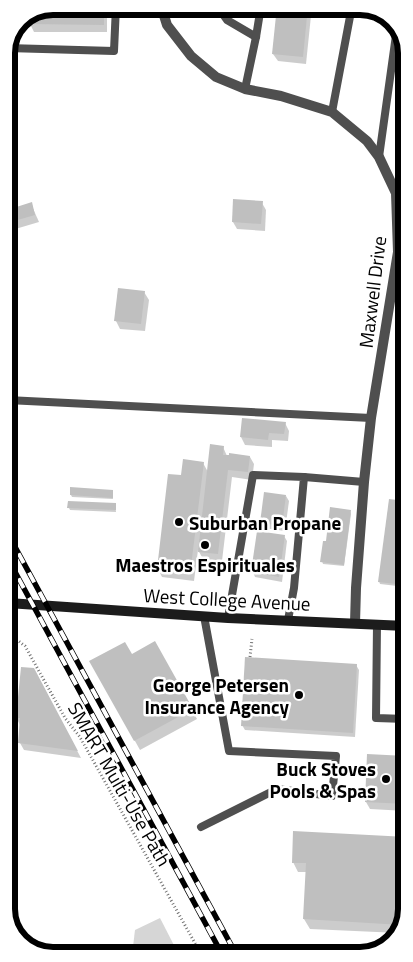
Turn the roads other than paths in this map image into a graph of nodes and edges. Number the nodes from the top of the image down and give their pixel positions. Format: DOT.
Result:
graph roads {
  1 [pos="116,15"];
  2 [pos="164,15"];
  3 [pos="224,15"];
  4 [pos="260,15"];
  5 [pos="350,15"];
  6 [pos="256,37"];
  7 [pos="395,40"];
  8 [pos="15,48"];
  9 [pos="245,89"];
  10 [pos="332,112"];
  11 [pos="379,157"];
  12 [pos="15,400"];
  13 [pos="371,418"];
  14 [pos="304,477"];
  15 [pos="364,482"];
  16 [pos="15,604"];
  17 [pos="204,616"];
  18 [pos="228,618"];
  19 [pos="288,620"];
  20 [pos="355,623"];
  21 [pos="377,625"];
  22 [pos="398,626"];
  23 [pos="398,719"];
  24 [pos="201,827"];
  1 -- 8 [label="lane"];
  2 -- 9 [label="street, Maxwell Drive"];
  3 -- 6 [label="lane"];
  4 -- 6 [label="lane"];
  5 -- 10 [label="lane"];
  6 -- 9 [label="lane"];
  7 -- 11 [label="lane"];
  9 -- 10 [label="street, Maxwell Drive"];
  10 -- 11 [label="street, Maxwell Drive"];
  11 -- 13 [label="street, Maxwell Drive"];
  12 -- 13 [label="lane"];
  13 -- 15 [label="street, Maxwell Drive"];
  14 -- 15 [label="lane"];
  14 -- 18 [label="lane"];
  14 -- 19 [label="lane"];
  15 -- 20 [label="street, Maxwell Drive"];
  16 -- 17 [label="main road, West College Avenue"];
  17 -- 18 [label="main road, West College Avenue"];
  17 -- 24 [label="lane"];
  18 -- 19 [label="main road, West College Avenue"];
  19 -- 20 [label="main road, West College Avenue"];
  20 -- 21 [label="main road, West College Avenue"];
  21 -- 22 [label="main road, West College Avenue"];
  21 -- 23 [label="lane"];
}
